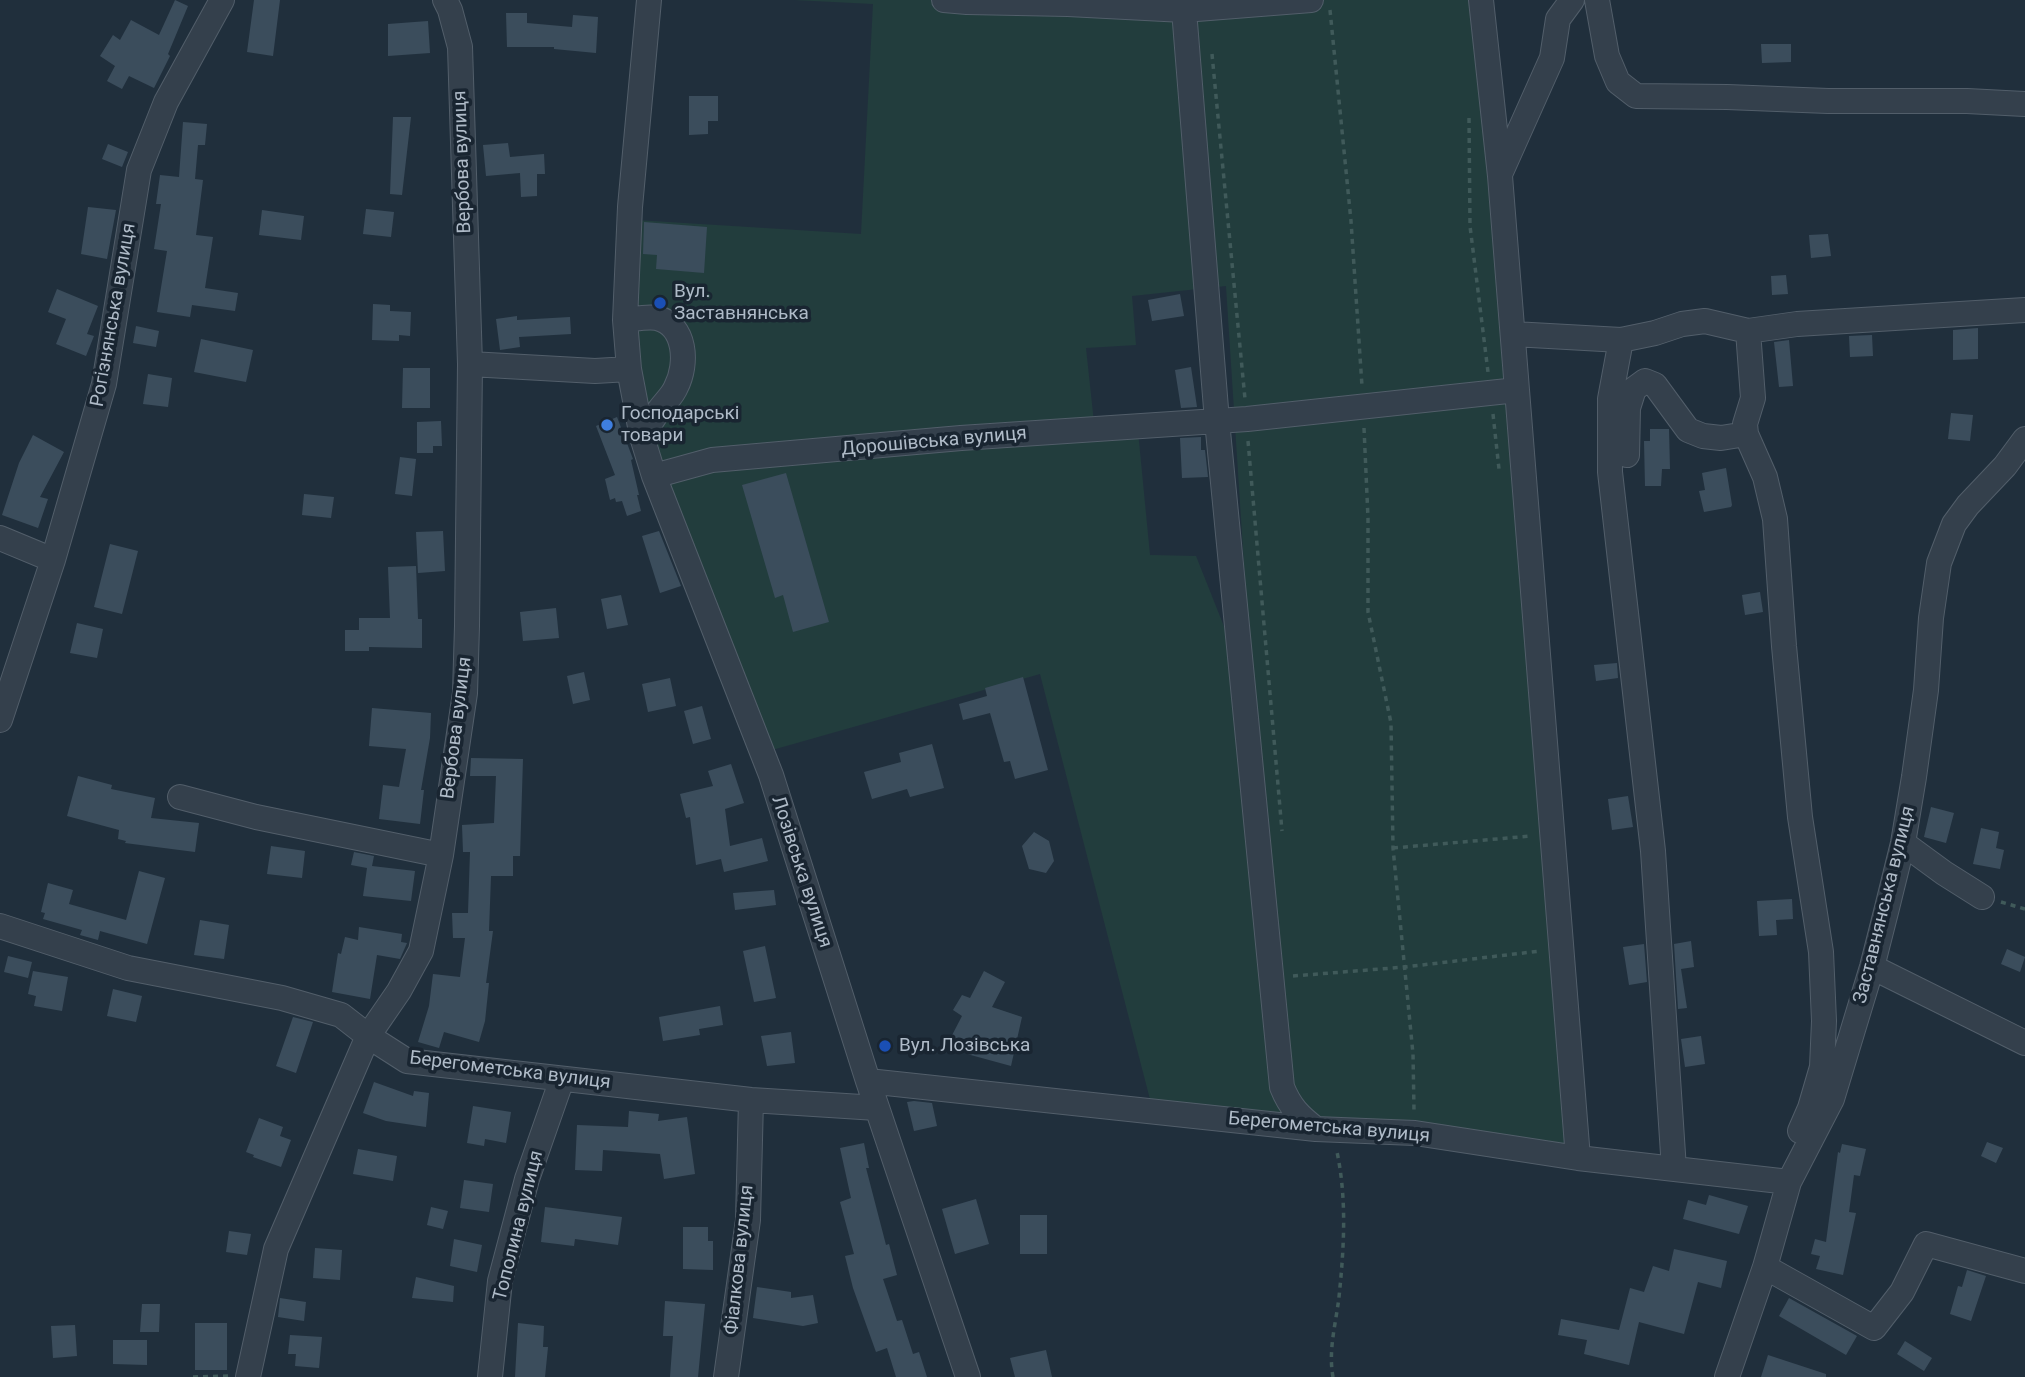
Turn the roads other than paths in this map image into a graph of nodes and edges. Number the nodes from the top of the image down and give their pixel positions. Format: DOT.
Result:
graph roads {
  1 [pos="222,0"];
  2 [pos="445,0"];
  3 [pos="649,0"];
  4 [pos="944,0"];
  5 [pos="1311,0"];
  6 [pos="1481,0"];
  7 [pos="1572,0"];
  8 [pos="1597,0"];
  9 [pos="1184,10"];
  10 [pos="2025,104"];
  11 [pos="1500,176"];
  12 [pos="2025,310"];
  13 [pos="625,320"];
  14 [pos="1748,331"];
  15 [pos="1513,334"];
  16 [pos="1621,340"];
  17 [pos="470,364"];
  18 [pos="629,369"];
  19 [pos="1517,390"];
  20 [pos="1217,421"];
  21 [pos="1746,434"];
  22 [pos="642,437"];
  23 [pos="2025,439"];
  24 [pos="1627,455"];
  25 [pos="654,476"];
  26 [pos="0,538"];
  27 [pos="53,560"];
  28 [pos="0,720"];
  29 [pos="180,797"];
  30 [pos="1903,843"];
  31 [pos="441,855"];
  32 [pos="1982,897"];
  33 [pos="0,926"];
  34 [pos="1872,967"];
  35 [pos="368,1036"];
  36 [pos="2025,1043"];
  37 [pos="562,1079"];
  38 [pos="868,1081"];
  39 [pos="751,1100"];
  40 [pos="877,1108"];
  41 [pos="1324,1129"];
  42 [pos="1578,1157"];
  43 [pos="1674,1169"];
  44 [pos="1780,1181"];
  45 [pos="1765,1267"];
  46 [pos="2025,1271"];
  47 [pos="248,1376"];
  48 [pos="491,1377"];
  49 [pos="726,1377"];
  50 [pos="968,1377"];
  51 [pos="1727,1377"];
  1 -- 27 [label="street, Рогізнянська вулиця"];
  2 -- 17 [label="street, Вербова вулиця"];
  3 -- 13 [label="street, Лозівська вулиця"];
  4 -- 9 [label="street"];
  5 -- 9 [label="street"];
  6 -- 11 [label="street"];
  7 -- 11 [label="street"];
  8 -- 10 [label="street"];
  9 -- 20 [label="street"];
  11 -- 15 [label="street"];
  12 -- 14 [label="street"];
  13 -- 18 [label="street, Лозівська вулиця"];
  13 -- 22 [label="street"];
  14 -- 16 [label="street"];
  14 -- 21 [label="street"];
  15 -- 16 [label="street"];
  15 -- 19 [label="street"];
  16 -- 43 [label="street"];
  17 -- 18 [label="street"];
  17 -- 31 [label="street, Вербова вулиця"];
  18 -- 22 [label="street, Лозівська вулиця"];
  19 -- 20 [label="street, Дорошівська вулиця"];
  19 -- 42 [label="street"];
  20 -- 25 [label="street, Дорошівська вулиця"];
  20 -- 41 [label="street"];
  21 -- 24 [label="street"];
  21 -- 44 [label="street"];
  22 -- 25 [label="street, Лозівська вулиця"];
  23 -- 30 [label="street, Заставнянська вулиця"];
  25 -- 38 [label="street, Лозівська вулиця"];
  26 -- 27 [label="street"];
  27 -- 28 [label="street, Рогізнянська вулиця"];
  29 -- 31 [label="street"];
  30 -- 32 [label="street"];
  30 -- 34 [label="street, Заставнянська вулиця"];
  31 -- 35 [label="street, Вербова вулиця"];
  33 -- 35 [label="street, Берегометська вулиця"];
  34 -- 36 [label="street"];
  34 -- 44 [label="street, Заставнянська вулиця"];
  35 -- 37 [label="street, Берегометська вулиця"];
  35 -- 47 [label="street, Вербова вулиця"];
  37 -- 39 [label="street, Берегометська вулиця"];
  37 -- 48 [label="street, Тополина вулиця"];
  38 -- 40 [label="street, Лозівська вулиця"];
  38 -- 41 [label="street, Берегометська вулиця"];
  39 -- 40 [label="street, Берегометська вулиця"];
  39 -- 49 [label="street, Фіалкова вулиця"];
  40 -- 50 [label="street, Лозівська вулиця"];
  41 -- 42 [label="street, Берегометська вулиця"];
  42 -- 43 [label="street, Берегометська вулиця"];
  43 -- 44 [label="street, Берегометська вулиця"];
  44 -- 45 [label="street, Заставнянська вулиця"];
  45 -- 46 [label="street"];
  45 -- 51 [label="street, Заставнянська вулиця"];
}
